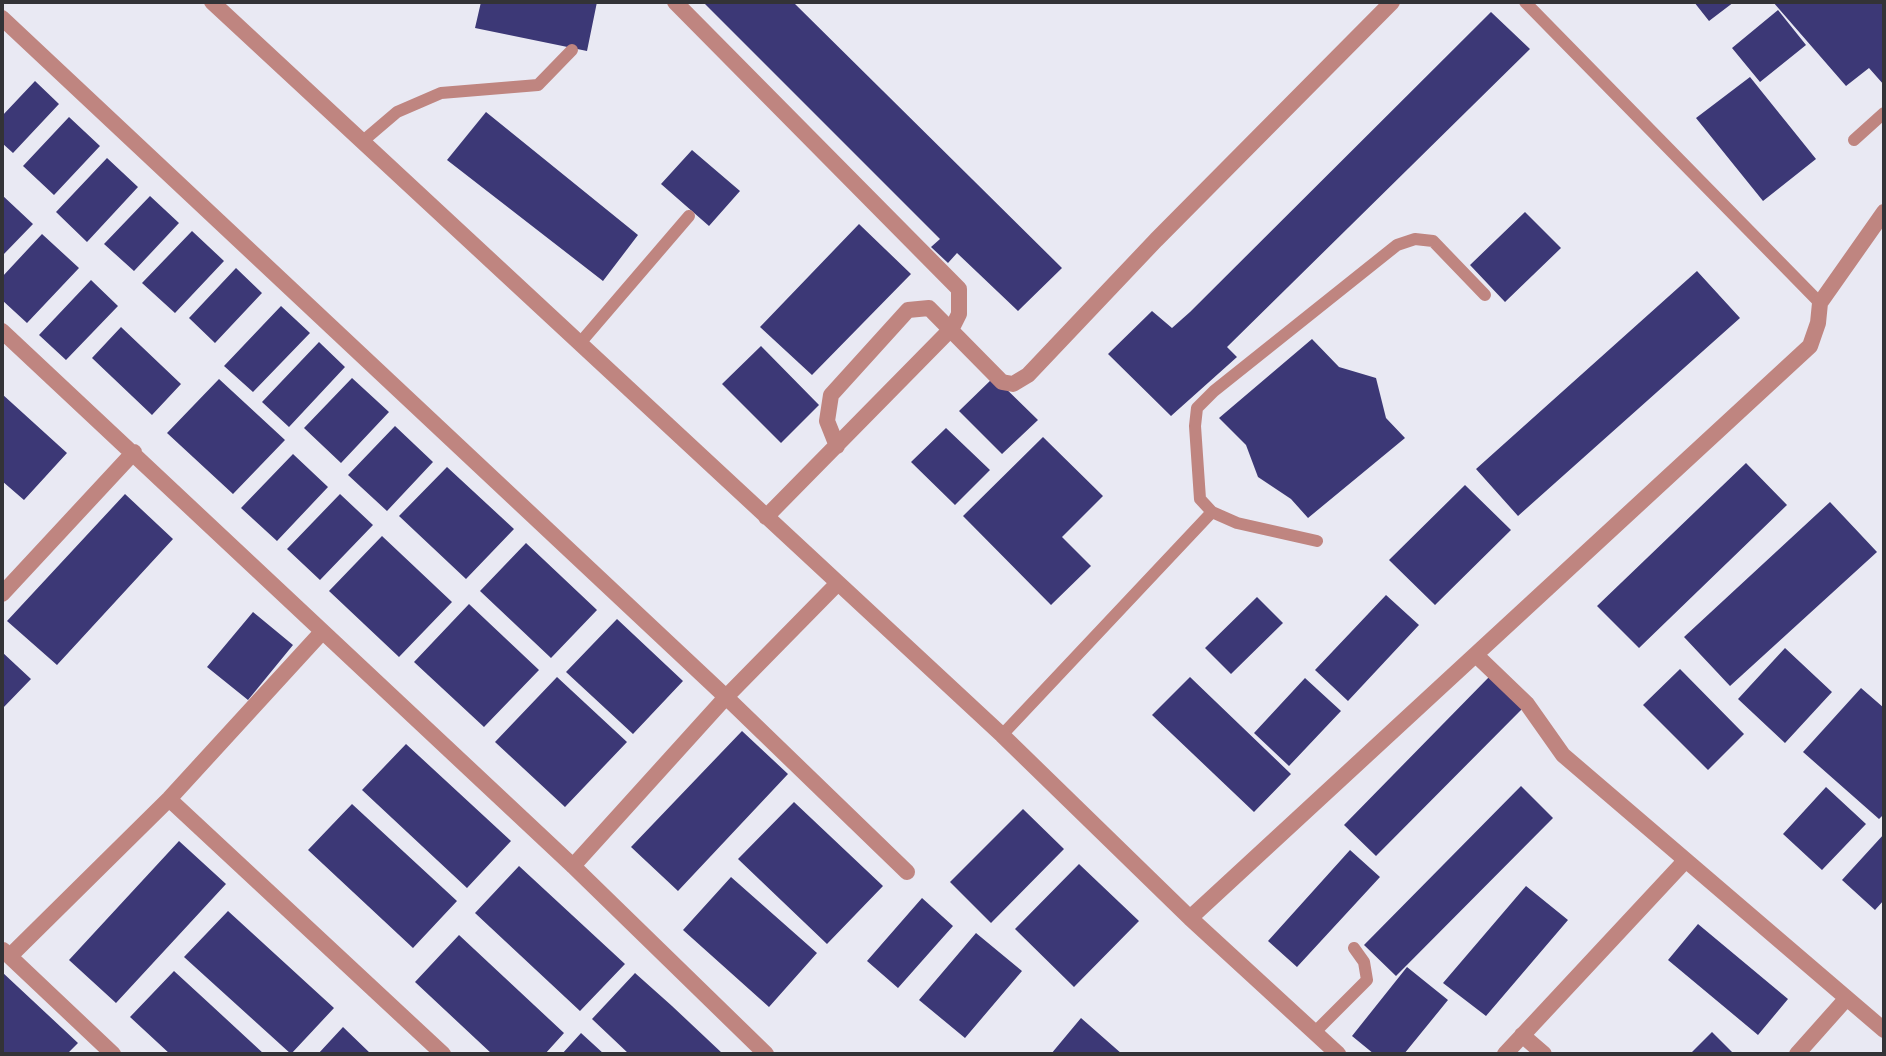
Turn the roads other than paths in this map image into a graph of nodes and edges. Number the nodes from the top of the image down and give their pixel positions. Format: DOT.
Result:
graph roads {
  1 [pos="212,2"];
  2 [pos="675,2"];
  3 [pos="1392,2"];
  4 [pos="1525,2"];
  5 [pos="2,18"];
  6 [pos="572,50"];
  7 [pos="1884,113"];
  8 [pos="1854,140"];
  9 [pos="363,141"];
  10 [pos="1884,212"];
  11 [pos="689,216"];
  12 [pos="1485,295"];
  13 [pos="1820,303"];
  14 [pos="952,328"];
  15 [pos="2,331"];
  16 [pos="580,343"];
  17 [pos="837,446"];
  18 [pos="134,452"];
  19 [pos="1212,512"];
  20 [pos="766,517"];
  21 [pos="1317,541"];
  22 [pos="838,583"];
  23 [pos="2,594"];
  24 [pos="322,632"];
  25 [pos="1477,656"];
  26 [pos="726,697"];
  27 [pos="1002,735"];
  28 [pos="169,799"];
  29 [pos="1684,862"];
  30 [pos="573,866"];
  31 [pos="907,872"];
  32 [pos="1190,918"];
  33 [pos="1354,948"];
  34 [pos="6,953"];
  35 [pos="1846,999"];
  36 [pos="1884,1030"];
  37 [pos="1314,1033"];
  38 [pos="1522,1035"];
  39 [pos="113,1054"];
  40 [pos="443,1054"];
  41 [pos="766,1054"];
  42 [pos="1338,1054"];
  43 [pos="1505,1054"];
  44 [pos="1544,1054"];
  45 [pos="1797,1054"];
  1 -- 9 [label="street"];
  2 -- 14 [label="street"];
  3 -- 14 [label="street"];
  4 -- 13 [label="lane"];
  5 -- 26 [label="street"];
  6 -- 9 [label="lane"];
  7 -- 8 [label="lane"];
  9 -- 16 [label="street"];
  10 -- 13 [label="street"];
  11 -- 16 [label="lane"];
  12 -- 19 [label="lane"];
  13 -- 25 [label="street"];
  14 -- 17 [label="street"];
  14 -- 17 [label="street"];
  15 -- 18 [label="street"];
  16 -- 20 [label="street"];
  17 -- 20 [label="street"];
  18 -- 23 [label="street"];
  18 -- 24 [label="street"];
  19 -- 21 [label="lane"];
  19 -- 27 [label="lane"];
  20 -- 22 [label="street"];
  22 -- 26 [label="street"];
  22 -- 27 [label="street"];
  24 -- 28 [label="street"];
  24 -- 30 [label="street"];
  25 -- 29 [label="street"];
  25 -- 32 [label="street"];
  26 -- 30 [label="street"];
  26 -- 31 [label="street"];
  27 -- 32 [label="street"];
  28 -- 34 [label="street"];
  28 -- 40 [label="street"];
  29 -- 35 [label="street"];
  29 -- 38 [label="street"];
  30 -- 41 [label="street"];
  32 -- 37 [label="street"];
  33 -- 37 [label="lane"];
  34 -- 39 [label="street"];
  35 -- 36 [label="street"];
  35 -- 45 [label="street"];
  37 -- 42 [label="street"];
  38 -- 43 [label="street"];
  38 -- 44 [label="street"];
}
